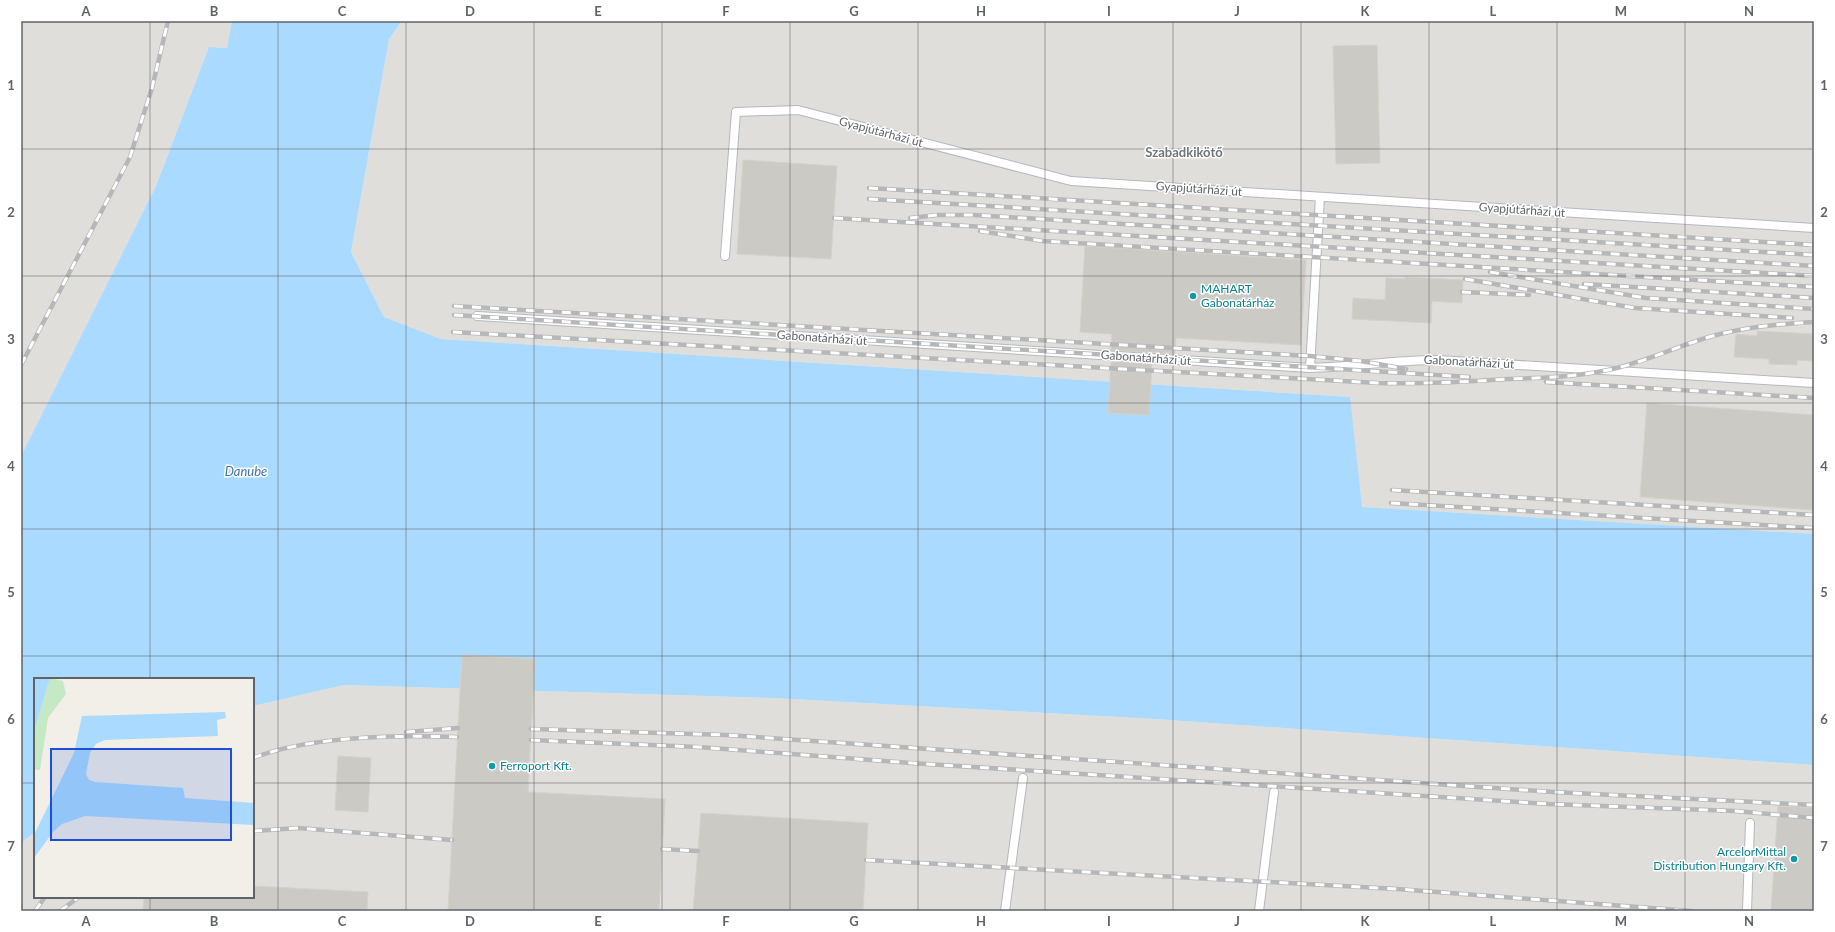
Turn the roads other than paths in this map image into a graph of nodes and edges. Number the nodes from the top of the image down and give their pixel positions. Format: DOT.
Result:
graph roads {
  1 [pos="1320,197"];
  2 [pos="1814,228"];
  3 [pos="725,256"];
  4 [pos="477,316"];
  5 [pos="1310,368"];
  6 [pos="1814,383"];
  7 [pos="1023,778"];
  8 [pos="1274,792"];
  9 [pos="1750,823"];
  10 [pos="1005,911"];
  11 [pos="1259,911"];
  12 [pos="1747,911"];
  1 -- 2 [label="lane, Gyapjútárházi út"];
  1 -- 3 [label="lane, Gyapjútárházi út"];
  1 -- 5 [label="lane"];
  4 -- 5 [label="lane, Gabonatárházi út"];
  5 -- 6 [label="lane, Gabonatárházi út"];
  7 -- 10 [label="lane"];
  8 -- 11 [label="lane"];
  9 -- 12 [label="lane"];
}
